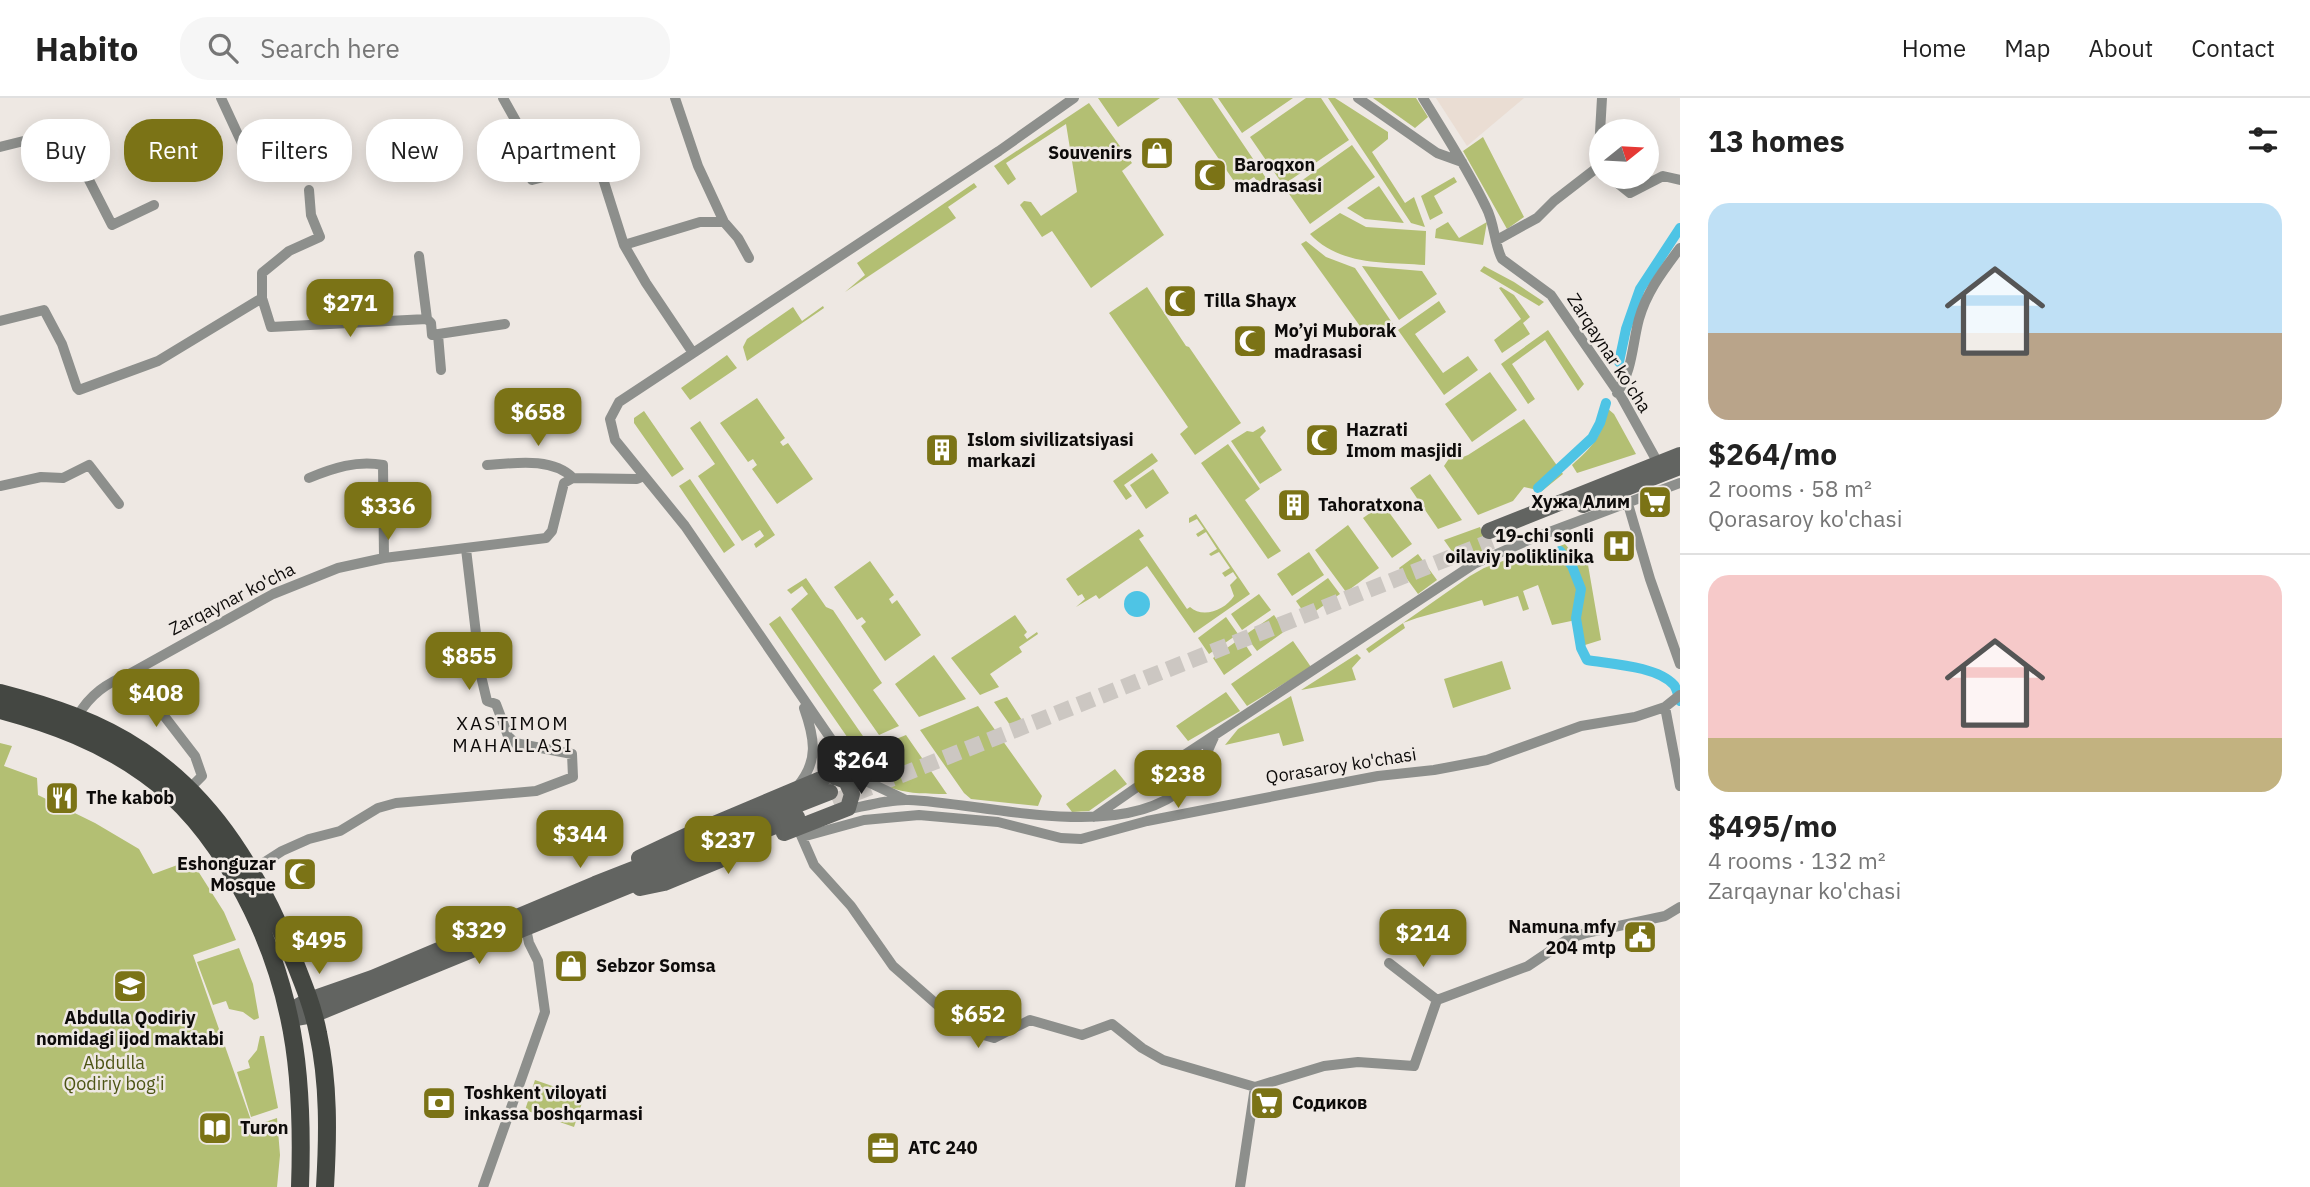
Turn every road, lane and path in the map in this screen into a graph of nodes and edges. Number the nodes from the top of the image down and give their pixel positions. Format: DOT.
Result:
graph roads {
  1 [pos="221,98"];
  2 [pos="503,98"];
  3 [pos="675,98"];
  4 [pos="1074,98"];
  5 [pos="1358,98"];
  6 [pos="1423,98"];
  7 [pos="1602,98"];
  8 [pos="1601,119"];
  9 [pos="237,132"];
  10 [pos="0,147"];
  11 [pos="1462,162"];
  12 [pos="1589,176"];
  13 [pos="1659,178"];
  14 [pos="1680,180"];
  15 [pos="309,190"];
  16 [pos="155,205"];
  17 [pos="723,222"];
  18 [pos="1497,240"];
  19 [pos="624,245"];
  20 [pos="1680,247"];
  21 [pos="419,256"];
  22 [pos="749,258"];
  23 [pos="262,298"];
  24 [pos="427,319"];
  25 [pos="0,321"];
  26 [pos="505,324"];
  27 [pos="438,335"];
  28 [pos="693,354"];
  29 [pos="441,370"];
  30 [pos="1616,391"];
  31 [pos="1680,455"];
  32 [pos="1658,463"];
  33 [pos="487,465"];
  34 [pos="1680,467"];
  35 [pos="644,476"];
  36 [pos="309,478"];
  37 [pos="573,478"];
  38 [pos="1680,482"];
  39 [pos="0,486"];
  40 [pos="119,504"];
  41 [pos="1628,504"];
  42 [pos="466,549"];
  43 [pos="384,558"];
  44 [pos="1680,664"];
  45 [pos="131,673"];
  46 [pos="799,692"];
  47 [pos="0,693"];
  48 [pos="1680,695"];
  49 [pos="1666,706"];
  50 [pos="0,710"];
  51 [pos="77,717"];
  52 [pos="1215,736"];
  53 [pos="1680,786"];
  54 [pos="794,790"];
  55 [pos="183,795"];
  56 [pos="906,800"];
  57 [pos="836,801"];
  58 [pos="1094,817"];
  59 [pos="800,832"];
  60 [pos="251,871"];
  61 [pos="596,891"];
  62 [pos="1680,907"];
  63 [pos="524,921"];
  64 [pos="1389,963"];
  65 [pos="1437,1000"];
  66 [pos="311,1007"];
  67 [pos="289,1016"];
  68 [pos="1255,1087"];
  69 [pos="300,1187"];
  70 [pos="326,1187"];
  71 [pos="482,1187"];
  72 [pos="1240,1187"];
  1 -- 9 [label="street"];
  2 -- 19 [label="street"];
  3 -- 17 [label="street"];
  4 -- 28 [label="street"];
  5 -- 11 [label="street"];
  6 -- 11 [label="street, Zarqaynar ko'cha"];
  7 -- 8 [label="street"];
  10 -- 16 [label="street"];
  11 -- 18 [label="street, Zarqaynar ko'cha"];
  12 -- 18 [label="street"];
  13 -- 14 [label="street"];
  15 -- 23 [label="street"];
  17 -- 19 [label="street"];
  17 -- 22 [label="street"];
  18 -- 30 [label="street, Zarqaynar ko'cha"];
  19 -- 28 [label="street"];
  20 -- 30 [label="street"];
  21 -- 24 [label="street"];
  23 -- 24 [label="street"];
  23 -- 25 [label="street"];
  24 -- 27 [label="street"];
  26 -- 27 [label="street"];
  27 -- 29 [label="street"];
  28 -- 35 [label="street"];
  30 -- 32 [label="street, Zarqaynar ko'cha"];
  31 -- 32 [label="main road"];
  32 -- 34 [label="main road"];
  33 -- 37 [label="street"];
  35 -- 37 [label="street"];
  35 -- 46 [label="street"];
  36 -- 43 [label="street"];
  37 -- 42 [label="street, Zarqaynar ko'cha"];
  38 -- 41 [label="street"];
  39 -- 40 [label="street"];
  41 -- 44 [label="street"];
  41 -- 52 [label="street"];
  42 -- 43 [label="street, Zarqaynar ko'cha"];
  42 -- 60 [label="street"];
  43 -- 45 [label="street, Zarqaynar ko'cha"];
  45 -- 51 [label="street, Zarqaynar ko'cha"];
  45 -- 55 [label="street"];
  46 -- 54 [label="street"];
  46 -- 56 [label="street"];
  47 -- 51 [label="main road"];
  48 -- 49 [label="street"];
  49 -- 53 [label="street"];
  49 -- 59 [label="street, Qorasaroy ko'chasi"];
  50 -- 55 [label="main road"];
  51 -- 55 [label="main road"];
  52 -- 58 [label="street"];
  52 -- 58 [label="street"];
  54 -- 57 [label="main road"];
  54 -- 61 [label="main road"];
  55 -- 60 [label="main road"];
  55 -- 67 [label="main road"];
  56 -- 57 [label="street"];
  56 -- 58 [label="street"];
  57 -- 59 [label="main road"];
  57 -- 61 [label="main road"];
  59 -- 61 [label="main road"];
  59 -- 68 [label="street"];
  60 -- 66 [label="main road"];
  61 -- 63 [label="main road"];
  62 -- 65 [label="street"];
  63 -- 66 [label="main road"];
  63 -- 71 [label="street"];
  64 -- 65 [label="street"];
  65 -- 68 [label="street"];
  66 -- 67 [label="main road"];
  66 -- 70 [label="main road"];
  67 -- 69 [label="main road"];
  68 -- 72 [label="street"];
}
